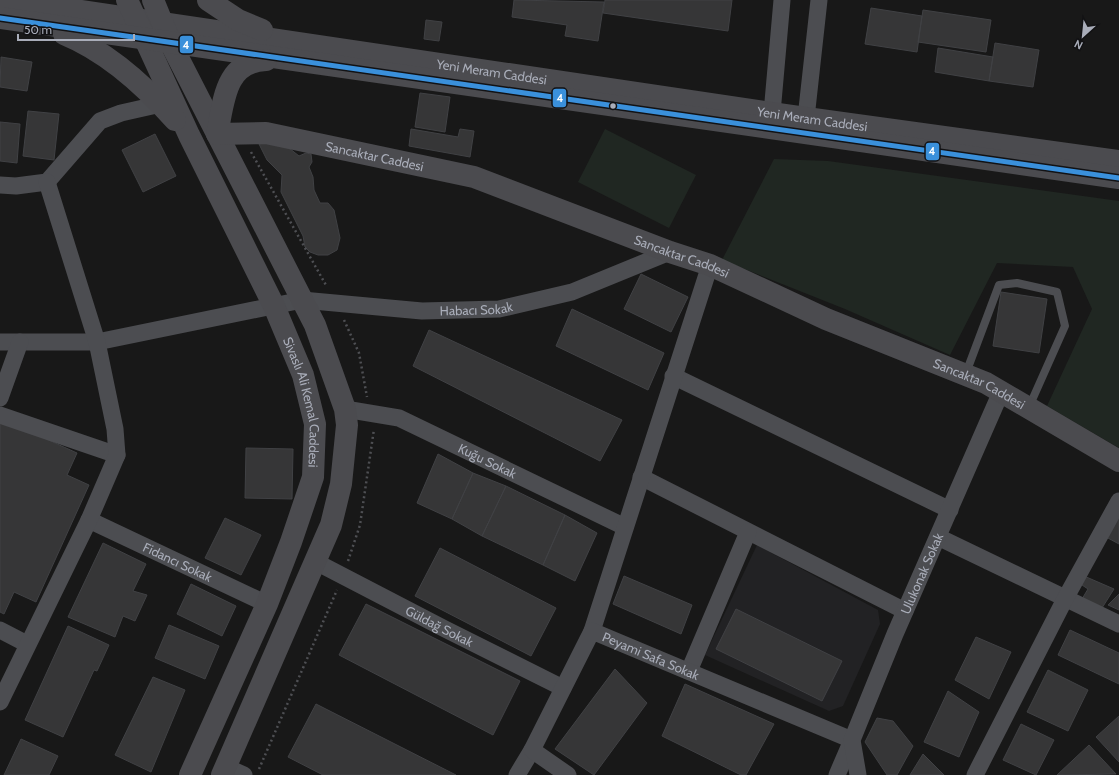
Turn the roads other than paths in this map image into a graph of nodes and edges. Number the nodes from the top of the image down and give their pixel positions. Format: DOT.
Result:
graph roads {
  1 [pos="7,0"];
  2 [pos="127,0"];
  3 [pos="153,0"];
  4 [pos="208,0"];
  5 [pos="782,0"];
  6 [pos="819,0"];
  7 [pos="43,9"];
  8 [pos="0,18"];
  9 [pos="163,24"];
  10 [pos="139,29"];
  11 [pos="171,44"];
  12 [pos="286,50"];
  13 [pos="161,104"];
  14 [pos="772,113"];
  15 [pos="806,118"];
  16 [pos="217,134"];
  17 [pos="190,135"];
  18 [pos="1119,160"];
  19 [pos="1119,178"];
  20 [pos="47,182"];
  21 [pos="0,185"];
  22 [pos="670,252"];
  23 [pos="710,265"];
  24 [pos="302,300"];
  25 [pos="274,306"];
  26 [pos="0,342"];
  27 [pos="20,342"];
  28 [pos="97,342"];
  29 [pos="965,375"];
  30 [pos="673,376"];
  31 [pos="1001,392"];
  32 [pos="0,398"];
  33 [pos="1029,408"];
  34 [pos="345,409"];
  35 [pos="0,414"];
  36 [pos="117,455"];
  37 [pos="1119,461"];
  38 [pos="641,477"];
  39 [pos="1119,501"];
  40 [pos="950,510"];
  41 [pos="89,520"];
  42 [pos="625,528"];
  43 [pos="748,532"];
  44 [pos="938,537"];
  45 [pos="316,562"];
  46 [pos="1065,599"];
  47 [pos="267,604"];
  48 [pos="905,611"];
  49 [pos="1119,624"];
  50 [pos="0,630"];
  51 [pos="592,631"];
  52 [pos="27,644"];
  53 [pos="689,671"];
  54 [pos="563,688"];
  55 [pos="0,702"];
  56 [pos="852,740"];
  57 [pos="532,750"];
  58 [pos="231,772"];
  59 [pos="190,775"];
  60 [pos="517,775"];
  61 [pos="568,775"];
  62 [pos="837,775"];
  63 [pos="858,775"];
  64 [pos="975,775"];
  1 -- 7 [label="main road, Yeni Meram Caddesi"];
  2 -- 10 [label="main road, Sivaslı Ali Kemal Caddesi"];
  3 -- 9 [label="main road"];
  4 -- 12 [label="main road"];
  5 -- 14 [label="street"];
  6 -- 15 [label="street"];
  7 -- 8 [label="main road, Yeni Meram Caddesi"];
  7 -- 10 [label="main road, Yeni Meram Caddesi"];
  7 -- 13 [label="main road"];
  9 -- 10 [label="main road, Yeni Meram Caddesi"];
  9 -- 11 [label="main road"];
  9 -- 12 [label="main road, Yeni Meram Caddesi"];
  10 -- 11 [label="main road, Yeni Meram Caddesi"];
  10 -- 17 [label="main road, Sivaslı Ali Kemal Caddesi"];
  11 -- 12 [label="main road, Yeni Meram Caddesi"];
  11 -- 16 [label="main road"];
  12 -- 14 [label="main road, Yeni Meram Caddesi"];
  12 -- 16 [label="main road"];
  12 -- 19 [label="main road, Yeni Meram Caddesi"];
  13 -- 17 [label="main road"];
  13 -- 20 [label="street"];
  14 -- 15 [label="main road, Yeni Meram Caddesi"];
  15 -- 18 [label="main road, Yeni Meram Caddesi"];
  16 -- 22 [label="main road, Sancaktar Caddesi"];
  16 -- 24 [label="main road"];
  17 -- 25 [label="main road, Sivaslı Ali Kemal Caddesi"];
  20 -- 21 [label="street"];
  20 -- 28 [label="street"];
  22 -- 23 [label="main road, Sancaktar Caddesi"];
  22 -- 24 [label="street, Habacı Sokak"];
  23 -- 29 [label="main road, Sancaktar Caddesi"];
  23 -- 30 [label="street"];
  24 -- 25 [label="street, Habacı Sokak"];
  24 -- 34 [label="main road"];
  25 -- 28 [label="street, Habacı Sokak"];
  25 -- 47 [label="main road, Sivaslı Ali Kemal Caddesi"];
  26 -- 27 [label="street, Habacı Sokak"];
  27 -- 28 [label="street, Habacı Sokak"];
  27 -- 32 [label="street"];
  28 -- 36 [label="street"];
  29 -- 31 [label="main road, Sancaktar Caddesi"];
  29 -- 33 [label="lane"];
  30 -- 38 [label="street"];
  30 -- 40 [label="street"];
  31 -- 33 [label="main road, Sancaktar Caddesi"];
  31 -- 40 [label="street, Ulukonak Sokak"];
  33 -- 37 [label="main road, Sancaktar Caddesi"];
  34 -- 42 [label="street, Kuğu Sokak"];
  34 -- 45 [label="main road"];
  35 -- 36 [label="street"];
  36 -- 41 [label="street"];
  38 -- 42 [label="street"];
  38 -- 43 [label="street"];
  39 -- 46 [label="street"];
  40 -- 44 [label="street, Ulukonak Sokak"];
  41 -- 47 [label="street, Fidancı Sokak"];
  41 -- 52 [label="street"];
  42 -- 51 [label="street"];
  43 -- 48 [label="street"];
  43 -- 53 [label="street"];
  44 -- 46 [label="street"];
  44 -- 48 [label="street, Ulukonak Sokak"];
  45 -- 54 [label="street, Güldağ Sokak"];
  45 -- 58 [label="main road"];
  46 -- 49 [label="street"];
  46 -- 64 [label="street"];
  47 -- 59 [label="main road, Sivaslı Ali Kemal Caddesi"];
  48 -- 56 [label="street, Ulukonak Sokak"];
  50 -- 52 [label="street"];
  51 -- 53 [label="street, Peyami Safa Sokak"];
  51 -- 54 [label="street, Peyami Safa Sokak"];
  52 -- 55 [label="street"];
  53 -- 56 [label="street, Peyami Safa Sokak"];
  54 -- 57 [label="street, Peyami Safa Sokak"];
  56 -- 62 [label="street"];
  56 -- 63 [label="street, Ulukonak Sokak"];
  57 -- 60 [label="street, Peyami Safa Sokak"];
  57 -- 61 [label="street"];
}
